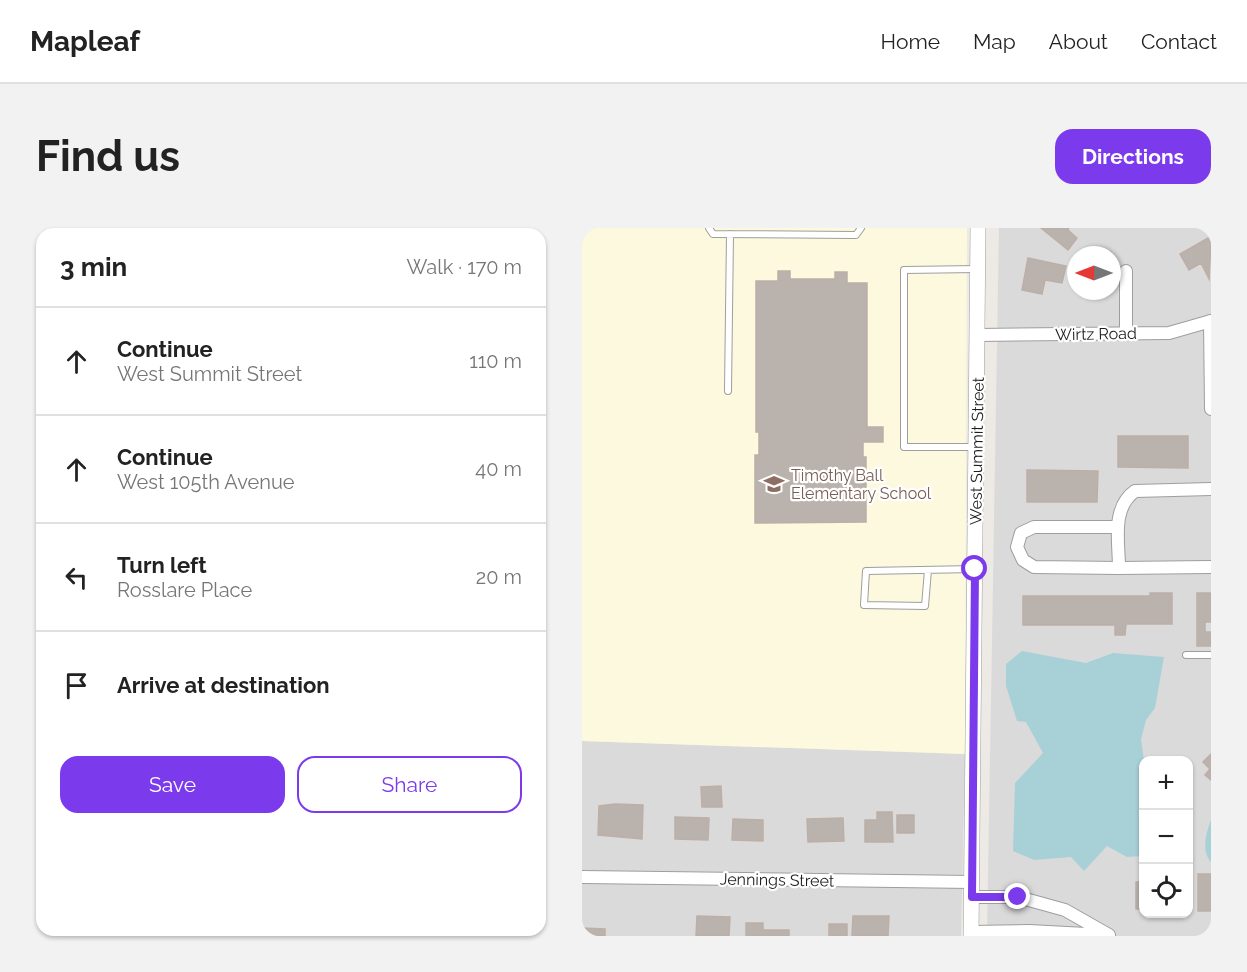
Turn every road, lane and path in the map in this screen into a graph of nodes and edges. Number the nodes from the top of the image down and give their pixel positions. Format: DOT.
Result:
graph roads {
  1 [pos="709,228"];
  2 [pos="861,228"];
  3 [pos="978,228"];
  4 [pos="730,234"];
  5 [pos="978,268"];
  6 [pos="1126,271"];
  7 [pos="1210,321"];
  8 [pos="1126,333"];
  9 [pos="978,335"];
  10 [pos="728,391"];
  11 [pos="1211,409"];
  12 [pos="977,447"];
  13 [pos="1211,489"];
  14 [pos="1118,527"];
  15 [pos="1211,567"];
  16 [pos="1119,568"];
  17 [pos="975,569"];
  18 [pos="928,570"];
  19 [pos="1186,655"];
  20 [pos="1211,655"];
  21 [pos="582,877"];
  22 [pos="972,890"];
  23 [pos="971,934"];
  24 [pos="1112,935"];
  1 -- 4 [label="lane"];
  2 -- 4 [label="lane"];
  3 -- 5 [label="street, West Summit Street"];
  4 -- 10 [label="lane"];
  5 -- 9 [label="street, West Summit Street"];
  5 -- 12 [label="lane"];
  6 -- 8 [label="street"];
  7 -- 8 [label="street, Wirtz Road"];
  7 -- 11 [label="street"];
  8 -- 9 [label="street, Wirtz Road"];
  9 -- 12 [label="street, West Summit Street"];
  12 -- 17 [label="street, West Summit Street"];
  13 -- 14 [label="street"];
  14 -- 16 [label="street"];
  14 -- 16 [label="street"];
  15 -- 16 [label="street"];
  17 -- 18 [label="lane"];
  17 -- 22 [label="street, West Summit Street"];
  18 -- 18 [label="lane"];
  19 -- 20 [label="lane"];
  21 -- 22 [label="street, Jennings Street"];
  22 -- 23 [label="street, West Summit Street"];
  22 -- 24 [label="street, Jennings Street"];
  23 -- 24 [label="street"];
}
